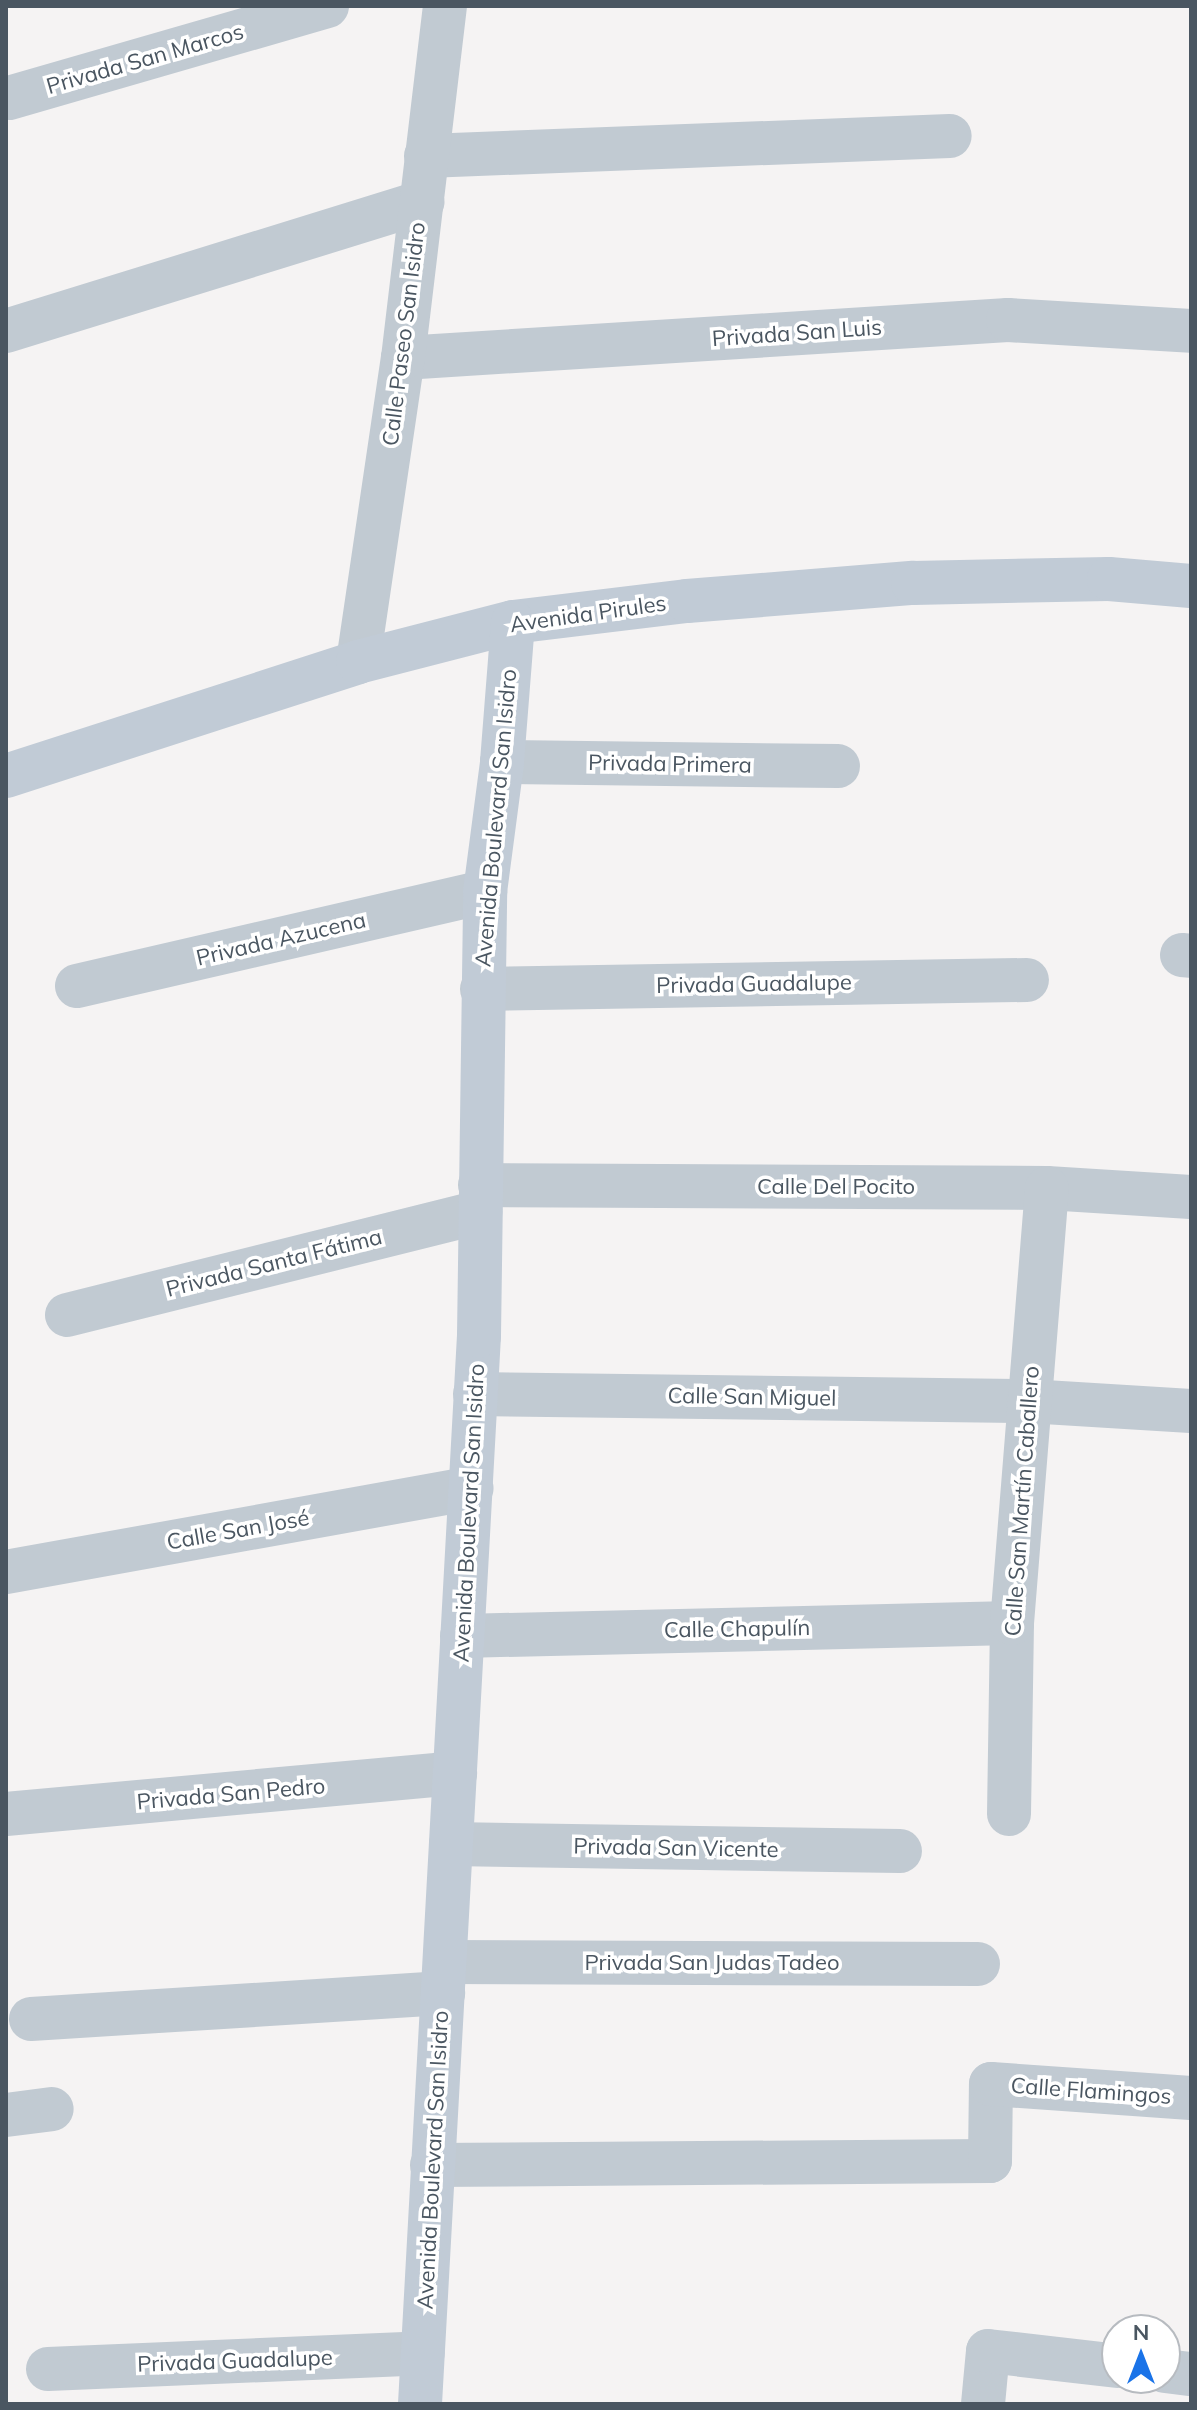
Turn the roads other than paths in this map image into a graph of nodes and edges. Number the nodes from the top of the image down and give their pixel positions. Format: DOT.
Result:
graph roads {
  1 [pos="327,6"];
  2 [pos="445,6"];
  3 [pos="9,98"];
  4 [pos="950,136"];
  5 [pos="426,156"];
  6 [pos="422,202"];
  7 [pos="6,331"];
  8 [pos="1191,331"];
  9 [pos="403,358"];
  10 [pos="1191,586"];
  11 [pos="513,622"];
  12 [pos="358,662"];
  13 [pos="502,762"];
  14 [pos="838,766"];
  15 [pos="6,776"];
  16 [pos="485,892"];
  17 [pos="1027,980"];
  18 [pos="77,986"];
  19 [pos="482,989"];
  20 [pos="1047,1188"];
  21 [pos="1191,1197"];
  22 [pos="480,1198"];
  23 [pos="67,1315"];
  24 [pos="475,1394"];
  25 [pos="1028,1401"];
  26 [pos="1191,1411"];
  27 [pos="471,1488"];
  28 [pos="6,1572"];
  29 [pos="1012,1623"];
  30 [pos="462,1636"];
  31 [pos="455,1773"];
  32 [pos="6,1814"];
  33 [pos="1009,1814"];
  34 [pos="451,1844"];
  35 [pos="900,1851"];
  36 [pos="978,1964"];
  37 [pos="444,1978"];
  38 [pos="31,2019"];
  39 [pos="1191,2098"];
  40 [pos="52,2109"];
  41 [pos="6,2115"];
  42 [pos="432,2165"];
  43 [pos="423,2353"];
  44 [pos="1101,2364"];
  45 [pos="48,2369"];
  46 [pos="420,2404"];
  47 [pos="983,2404"];
  1 -- 3 [label="street, Privada San Marcos"];
  2 -- 5 [label="street, Calle Paseo San Isidro"];
  4 -- 5 [label="street"];
  5 -- 6 [label="street, Calle Paseo San Isidro"];
  6 -- 7 [label="street"];
  6 -- 9 [label="street, Calle Paseo San Isidro"];
  8 -- 9 [label="street, Privada San Luis"];
  9 -- 12 [label="street, Calle Paseo San Isidro"];
  10 -- 11 [label="main road, Avenida Pirules"];
  11 -- 12 [label="main road, Avenida Pirules"];
  11 -- 13 [label="main road, Avenida Boulevard San Isidro"];
  12 -- 15 [label="main road, Avenida Pirules"];
  13 -- 14 [label="street, Privada Primera"];
  13 -- 16 [label="main road, Avenida Boulevard San Isidro"];
  16 -- 18 [label="street, Privada Azucena"];
  16 -- 19 [label="main road, Avenida Boulevard San Isidro"];
  17 -- 19 [label="street, Privada Guadalupe"];
  19 -- 22 [label="main road, Avenida Boulevard San Isidro"];
  20 -- 21 [label="street, Calle Del Pocito"];
  20 -- 22 [label="street, Calle Del Pocito"];
  20 -- 25 [label="street, Calle San Martín Caballero"];
  22 -- 23 [label="street, Privada Santa Fátima"];
  22 -- 24 [label="main road, Avenida Boulevard San Isidro"];
  24 -- 25 [label="street, Calle San Miguel"];
  24 -- 27 [label="main road, Avenida Boulevard San Isidro"];
  25 -- 26 [label="street, Calle San Miguel"];
  25 -- 29 [label="street, Calle San Martín Caballero"];
  27 -- 28 [label="street, Calle San José"];
  27 -- 30 [label="main road, Avenida Boulevard San Isidro"];
  29 -- 30 [label="street, Calle Chapulín"];
  29 -- 33 [label="street, Calle San Martín Caballero"];
  30 -- 31 [label="main road, Avenida Boulevard San Isidro"];
  31 -- 32 [label="street, Privada San Pedro"];
  31 -- 34 [label="main road, Avenida Boulevard San Isidro"];
  34 -- 35 [label="street, Privada San Vicente"];
  34 -- 37 [label="main road, Avenida Boulevard San Isidro"];
  36 -- 37 [label="street, Privada San Judas Tadeo"];
  37 -- 38 [label="street"];
  37 -- 42 [label="main road, Avenida Boulevard San Isidro"];
  39 -- 42 [label="street, Calle Flamingos"];
  40 -- 41 [label="street"];
  42 -- 43 [label="main road, Avenida Boulevard San Isidro"];
  43 -- 45 [label="street, Privada Guadalupe"];
  43 -- 46 [label="main road, Avenida Boulevard San Isidro"];
  44 -- 47 [label="street"];
}
